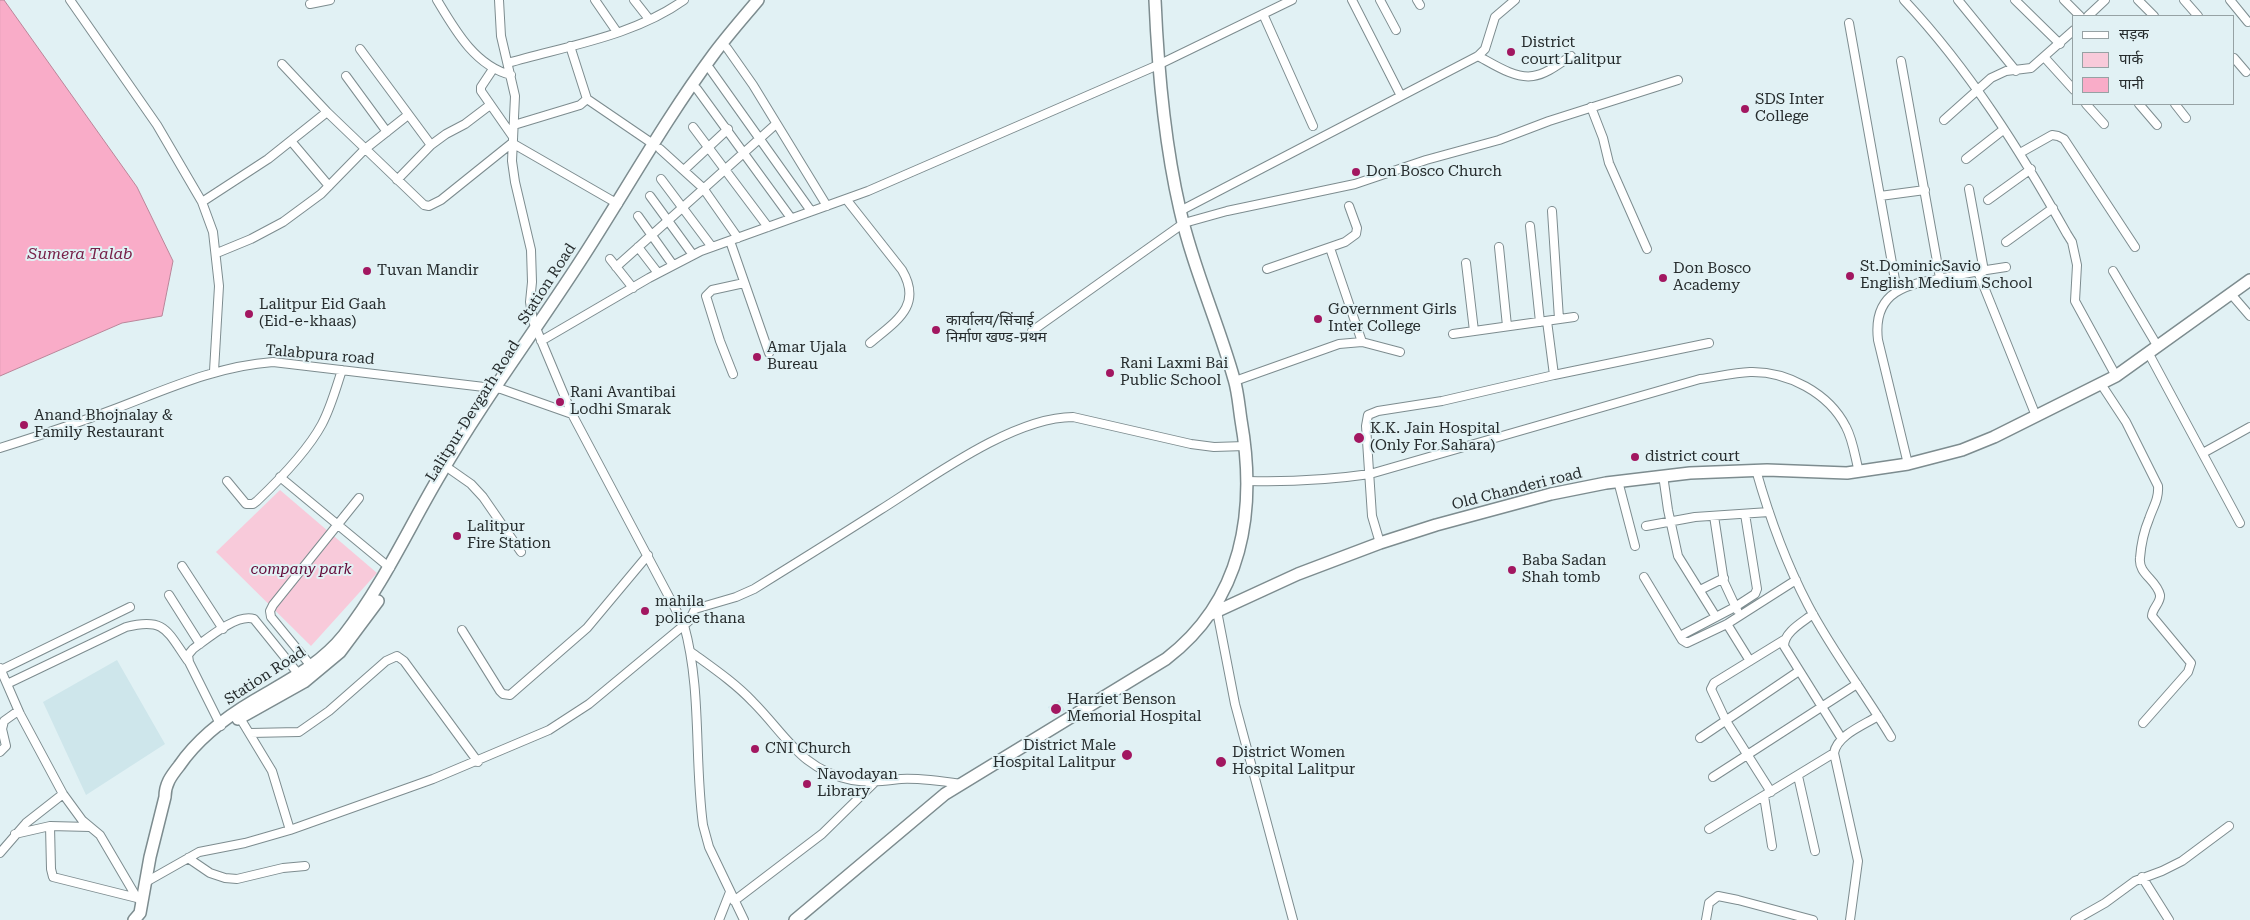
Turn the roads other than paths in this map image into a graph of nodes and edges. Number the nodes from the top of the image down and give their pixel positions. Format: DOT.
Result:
graph roads {
  1 [pos="70,0"];
  2 [pos="330,0"];
  3 [pos="437,0"];
  4 [pos="499,0"];
  5 [pos="595,0"];
  6 [pos="634,0"];
  7 [pos="684,0"];
  8 [pos="758,0"];
  9 [pos="767,0"];
  10 [pos="1155,0"];
  11 [pos="1292,0"];
  12 [pos="1352,0"];
  13 [pos="1380,0"];
  14 [pos="1515,0"];
  15 [pos="1904,0"];
  16 [pos="1958,0"];
  17 [pos="2015,0"];
  18 [pos="2064,0"];
  19 [pos="2105,0"];
  20 [pos="2138,0"];
  21 [pos="2184,0"];
  22 [pos="2230,0"];
  23 [pos="310,4"];
  24 [pos="2096,9"];
  25 [pos="1263,14"];
  26 [pos="2079,15"];
  27 [pos="2089,15"];
  28 [pos="2101,15"];
  29 [pos="2153,15"];
  30 [pos="2197,15"];
  31 [pos="649,19"];
  32 [pos="2248,22"];
  33 [pos="1849,23"];
  34 [pos="1396,30"];
  35 [pos="617,32"];
  36 [pos="2072,32"];
  37 [pos="2060,44"];
  38 [pos="570,46"];
  39 [pos="727,48"];
  40 [pos="360,49"];
  41 [pos="1478,56"];
  42 [pos="1571,56"];
  43 [pos="2045,58"];
  44 [pos="2235,59"];
  45 [pos="1901,61"];
  46 [pos="508,63"];
  47 [pos="282,64"];
  48 [pos="1158,65"];
  49 [pos="492,69"];
  50 [pos="710,69"];
  51 [pos="2016,71"];
  52 [pos="2246,72"];
  53 [pos="511,75"];
  54 [pos="346,76"];
  55 [pos="1678,80"];
  56 [pos="2072,88"];
  57 [pos="697,89"];
  58 [pos="1976,91"];
  59 [pos="1401,96"];
  60 [pos="587,99"];
  61 [pos="490,105"];
  62 [pos="2087,105"];
  63 [pos="2140,105"];
  64 [pos="2176,105"];
  65 [pos="1591,107"];
  66 [pos="327,112"];
  67 [pos="408,115"];
  68 [pos="2186,118"];
  69 [pos="1944,120"];
  70 [pos="776,124"];
  71 [pos="2104,124"];
  72 [pos="514,125"];
  73 [pos="2157,125"];
  74 [pos="1313,126"];
  75 [pos="693,127"];
  76 [pos="728,129"];
  77 [pos="2003,130"];
  78 [pos="387,132"];
  79 [pos="760,138"];
  80 [pos="512,140"];
  81 [pos="291,141"];
  82 [pos="431,145"];
  83 [pos="656,146"];
  84 [pos="708,148"];
  85 [pos="365,149"];
  86 [pos="745,152"];
  87 [pos="2020,153"];
  88 [pos="1966,159"];
  89 [pos="2031,169"];
  90 [pos="684,170"];
  91 [pos="724,170"];
  92 [pos="661,179"];
  93 [pos="397,180"];
  94 [pos="329,186"];
  95 [pos="703,188"];
  96 [pos="1969,189"];
  97 [pos="1925,190"];
  98 [pos="650,196"];
  99 [pos="1880,196"];
  100 [pos="846,198"];
  101 [pos="1988,200"];
  102 [pos="202,202"];
  103 [pos="618,204"];
  104 [pos="827,206"];
  105 [pos="1349,206"];
  106 [pos="682,207"];
  107 [pos="2053,208"];
  108 [pos="811,211"];
  109 [pos="1552,211"];
  110 [pos="638,216"];
  111 [pos="1182,217"];
  112 [pos="791,218"];
  113 [pos="667,220"];
  114 [pos="1530,226"];
  115 [pos="768,227"];
  116 [pos="651,235"];
  117 [pos="738,238"];
  118 [pos="730,241"];
  119 [pos="2006,242"];
  120 [pos="638,247"];
  121 [pos="712,247"];
  122 [pos="2135,247"];
  123 [pos="1330,248"];
  124 [pos="1499,248"];
  125 [pos="1646,249"];
  126 [pos="216,253"];
  127 [pos="693,255"];
  128 [pos="610,259"];
  129 [pos="1466,263"];
  130 [pos="673,265"];
  131 [pos="616,266"];
  132 [pos="2006,267"];
  133 [pos="1267,269"];
  134 [pos="1981,271"];
  135 [pos="2113,272"];
  136 [pos="658,273"];
  137 [pos="1940,278"];
  138 [pos="2250,280"];
  139 [pos="744,283"];
  140 [pos="633,288"];
  141 [pos="1897,291"];
  142 [pos="2231,294"];
  143 [pos="2250,316"];
  144 [pos="1574,317"];
  145 [pos="1559,319"];
  146 [pos="1544,321"];
  147 [pos="1507,326"];
  148 [pos="1032,331"];
  149 [pos="1474,331"];
  150 [pos="1453,334"];
  151 [pos="539,335"];
  152 [pos="870,342"];
  153 [pos="1362,342"];
  154 [pos="1709,343"];
  155 [pos="2154,350"];
  156 [pos="1400,352"];
  157 [pos="768,353"];
  158 [pos="342,370"];
  159 [pos="214,371"];
  160 [pos="733,374"];
  161 [pos="1554,375"];
  162 [pos="2116,376"];
  163 [pos="1235,381"];
  164 [pos="2101,384"];
  165 [pos="497,390"];
  166 [pos="572,414"];
  167 [pos="2036,416"];
  168 [pos="2250,427"];
  169 [pos="0,448"];
  170 [pos="1246,452"];
  171 [pos="2203,453"];
  172 [pos="1908,464"];
  173 [pos="451,470"];
  174 [pos="1756,470"];
  175 [pos="1853,473"];
  176 [pos="1370,474"];
  177 [pos="1663,476"];
  178 [pos="280,477"];
  179 [pos="227,481"];
  180 [pos="1248,481"];
  181 [pos="1618,481"];
  182 [pos="359,498"];
  183 [pos="1769,512"];
  184 [pos="1744,514"];
  185 [pos="1714,516"];
  186 [pos="1670,522"];
  187 [pos="2240,523"];
  188 [pos="338,525"];
  189 [pos="1646,526"];
  190 [pos="1380,543"];
  191 [pos="1635,546"];
  192 [pos="521,552"];
  193 [pos="648,555"];
  194 [pos="182,566"];
  195 [pos="390,568"];
  196 [pos="1644,577"];
  197 [pos="1724,578"];
  198 [pos="1796,580"];
  199 [pos="1700,590"];
  200 [pos="168,595"];
  201 [pos="130,607"];
  202 [pos="1736,607"];
  203 [pos="1214,613"];
  204 [pos="1813,614"];
  205 [pos="1740,616"];
  206 [pos="1716,617"];
  207 [pos="1727,624"];
  208 [pos="684,625"];
  209 [pos="223,629"];
  210 [pos="462,630"];
  211 [pos="1680,636"];
  212 [pos="1784,640"];
  213 [pos="200,644"];
  214 [pos="691,652"];
  215 [pos="1750,661"];
  216 [pos="189,662"];
  217 [pos="311,666"];
  218 [pos="0,669"];
  219 [pos="1799,671"];
  220 [pos="301,678"];
  221 [pos="7,684"];
  222 [pos="1857,684"];
  223 [pos="1821,706"];
  224 [pos="18,711"];
  225 [pos="1878,716"];
  226 [pos="240,718"];
  227 [pos="1726,721"];
  228 [pos="2142,723"];
  229 [pos="220,726"];
  230 [pos="1,733"];
  231 [pos="250,733"];
  232 [pos="1891,737"];
  233 [pos="1700,738"];
  234 [pos="1842,739"];
  235 [pos="0,752"];
  236 [pos="1834,753"];
  237 [pos="1747,755"];
  238 [pos="478,762"];
  239 [pos="1798,776"];
  240 [pos="1713,777"];
  241 [pos="874,783"];
  242 [pos="961,784"];
  243 [pos="63,794"];
  244 [pos="1767,794"];
  245 [pos="50,826"];
  246 [pos="2230,826"];
  247 [pos="92,828"];
  248 [pos="290,830"];
  249 [pos="1709,830"];
  250 [pos="14,834"];
  251 [pos="2,845"];
  252 [pos="1772,846"];
  253 [pos="1815,851"];
  254 [pos="0,853"];
  255 [pos="188,858"];
  256 [pos="305,866"];
  257 [pos="2142,877"];
  258 [pos="146,882"];
  259 [pos="730,892"];
  260 [pos="734,901"];
  261 [pos="139,911"];
  262 [pos="718,920"];
  263 [pos="744,920"];
  264 [pos="795,920"];
  265 [pos="1293,920"];
  266 [pos="1706,920"];
  267 [pos="1813,920"];
  268 [pos="1850,920"];
  269 [pos="2075,920"];
  270 [pos="2169,920"];
  1 -- 102 [label="street"];
  2 -- 23 [label="street"];
  3 -- 49 [label="street"];
  4 -- 46 [label="street"];
  5 -- 35 [label="street"];
  6 -- 31 [label="street"];
  7 -- 31 [label="street"];
  8 -- 83 [label="street, Station Road"];
  9 -- 39 [label="street, Lalitpur Devgarh Road"];
  10 -- 48 [label="street"];
  11 -- 25 [label="street"];
  12 -- 59 [label="street"];
  13 -- 34 [label="street"];
  14 -- 41 [label="street"];
  15 -- 58 [label="street"];
  16 -- 51 [label="street"];
  17 -- 37 [label="street"];
  18 -- 26 [label="street"];
  19 -- 24 [label="street"];
  20 -- 29 [label="street"];
  21 -- 30 [label="street"];
  22 -- 32 [label="street"];
  24 -- 27 [label="street"];
  24 -- 28 [label="street"];
  25 -- 48 [label="street"];
  25 -- 74 [label="street"];
  31 -- 35 [label="street"];
  33 -- 99 [label="street"];
  35 -- 38 [label="street"];
  36 -- 37 [label="street"];
  37 -- 43 [label="street"];
  38 -- 46 [label="street"];
  38 -- 60 [label="street"];
  39 -- 50 [label="street, Lalitpur Devgarh Road"];
  39 -- 70 [label="street"];
  40 -- 67 [label="street"];
  41 -- 42 [label="street"];
  41 -- 59 [label="street"];
  43 -- 51 [label="street"];
  43 -- 56 [label="street"];
  44 -- 52 [label="street"];
  45 -- 97 [label="street"];
  46 -- 53 [label="street"];
  47 -- 66 [label="street"];
  48 -- 100 [label="street"];
  48 -- 111 [label="street"];
  49 -- 53 [label="street"];
  49 -- 61 [label="street"];
  50 -- 57 [label="street, Lalitpur Devgarh Road"];
  50 -- 79 [label="street"];
  51 -- 58 [label="street"];
  53 -- 72 [label="street"];
  54 -- 78 [label="street"];
  55 -- 65 [label="street"];
  57 -- 76 [label="street"];
  57 -- 83 [label="street, Lalitpur Devgarh Road"];
  58 -- 69 [label="street"];
  58 -- 77 [label="street"];
  59 -- 111 [label="street"];
  60 -- 72 [label="street"];
  60 -- 83 [label="street"];
  61 -- 80 [label="street"];
  61 -- 82 [label="street"];
  62 -- 71 [label="street"];
  63 -- 73 [label="street"];
  64 -- 68 [label="street"];
  65 -- 111 [label="street"];
  65 -- 125 [label="street"];
  66 -- 81 [label="street"];
  66 -- 85 [label="street"];
  67 -- 78 [label="street"];
  67 -- 82 [label="street"];
  70 -- 79 [label="street"];
  70 -- 104 [label="street"];
  72 -- 80 [label="street"];
  75 -- 84 [label="street"];
  76 -- 84 [label="street"];
  76 -- 86 [label="street"];
  77 -- 87 [label="street"];
  77 -- 88 [label="street"];
  78 -- 85 [label="street"];
  79 -- 86 [label="street"];
  79 -- 108 [label="street"];
  80 -- 93 [label="street"];
  80 -- 103 [label="street"];
  80 -- 151 [label="street"];
  81 -- 94 [label="street"];
  81 -- 102 [label="street"];
  82 -- 93 [label="street"];
  83 -- 90 [label="street"];
  83 -- 103 [label="street, Station Road"];
  83 -- 151 [label="street, Lalitpur Devgarh Road"];
  84 -- 90 [label="street"];
  84 -- 91 [label="street"];
  85 -- 93 [label="street"];
  85 -- 94 [label="street"];
  86 -- 91 [label="street"];
  86 -- 112 [label="street"];
  87 -- 89 [label="street"];
  87 -- 122 [label="street"];
  89 -- 101 [label="street"];
  89 -- 107 [label="street"];
  90 -- 95 [label="street"];
  91 -- 95 [label="street"];
  91 -- 115 [label="street"];
  92 -- 106 [label="street"];
  94 -- 126 [label="street"];
  95 -- 106 [label="street"];
  95 -- 117 [label="street"];
  96 -- 134 [label="street"];
  97 -- 99 [label="street"];
  97 -- 137 [label="street"];
  98 -- 113 [label="street"];
  99 -- 141 [label="street"];
  100 -- 104 [label="street"];
  100 -- 152 [label="street"];
  102 -- 126 [label="street"];
  103 -- 151 [label="street, Station Road"];
  104 -- 108 [label="street"];
  105 -- 123 [label="street"];
  106 -- 113 [label="street"];
  106 -- 121 [label="street"];
  107 -- 119 [label="street"];
  107 -- 162 [label="street"];
  108 -- 112 [label="street"];
  109 -- 145 [label="street"];
  110 -- 116 [label="street"];
  111 -- 148 [label="street"];
  111 -- 163 [label="street"];
  112 -- 115 [label="street"];
  113 -- 116 [label="street"];
  113 -- 127 [label="street"];
  114 -- 146 [label="street"];
  115 -- 117 [label="street"];
  116 -- 120 [label="street"];
  116 -- 130 [label="street"];
  117 -- 118 [label="street"];
  118 -- 121 [label="street"];
  118 -- 139 [label="street"];
  120 -- 131 [label="street"];
  120 -- 136 [label="street"];
  121 -- 127 [label="street"];
  123 -- 133 [label="street"];
  123 -- 153 [label="street"];
  124 -- 147 [label="street"];
  126 -- 159 [label="street"];
  127 -- 130 [label="street"];
  128 -- 131 [label="street"];
  129 -- 149 [label="street"];
  130 -- 136 [label="street"];
  131 -- 140 [label="street"];
  132 -- 134 [label="street"];
  134 -- 137 [label="street"];
  134 -- 167 [label="street"];
  135 -- 155 [label="street"];
  136 -- 140 [label="street"];
  137 -- 141 [label="street"];
  138 -- 142 [label="street, Old Chanderi road"];
  139 -- 157 [label="street"];
  139 -- 160 [label="street"];
  140 -- 151 [label="street"];
  141 -- 172 [label="street"];
  142 -- 143 [label="street"];
  142 -- 155 [label="street, Old Chanderi road"];
  144 -- 145 [label="street"];
  145 -- 146 [label="street"];
  146 -- 147 [label="street"];
  146 -- 161 [label="street"];
  147 -- 149 [label="street"];
  149 -- 150 [label="street"];
  151 -- 165 [label="street, Lalitpur Devgarh Road"];
  151 -- 166 [label="street"];
  153 -- 156 [label="street"];
  153 -- 163 [label="street"];
  154 -- 161 [label="street"];
  155 -- 162 [label="street, Old Chanderi road"];
  155 -- 171 [label="street"];
  158 -- 159 [label="street, Talabpura road"];
  158 -- 165 [label="street, Talabpura road"];
  158 -- 178 [label="street"];
  159 -- 169 [label="street, Talabpura road"];
  161 -- 176 [label="street"];
  162 -- 164 [label="street, Old Chanderi road"];
  163 -- 170 [label="street"];
  164 -- 167 [label="street, Old Chanderi road"];
  164 -- 228 [label="street"];
  165 -- 166 [label="street, Talabpura road"];
  165 -- 173 [label="street, Lalitpur Devgarh Road"];
  165 -- 195 [label="street, Station Road"];
  166 -- 193 [label="street"];
  167 -- 172 [label="street, Old Chanderi road"];
  168 -- 171 [label="street"];
  170 -- 180 [label="street"];
  170 -- 208 [label="street"];
  171 -- 187 [label="street"];
  172 -- 175 [label="street, Old Chanderi road"];
  173 -- 192 [label="street"];
  173 -- 220 [label="street, Lalitpur Devgarh Road"];
  174 -- 175 [label="street, Old Chanderi road"];
  174 -- 177 [label="street, Old Chanderi road"];
  174 -- 183 [label="street"];
  175 -- 176 [label="street"];
  176 -- 180 [label="street"];
  176 -- 190 [label="street"];
  177 -- 181 [label="street, Old Chanderi road"];
  177 -- 186 [label="street"];
  178 -- 179 [label="street"];
  178 -- 188 [label="street"];
  180 -- 203 [label="street"];
  181 -- 190 [label="street, Old Chanderi road"];
  181 -- 191 [label="street"];
  182 -- 188 [label="street"];
  183 -- 184 [label="street"];
  183 -- 198 [label="street"];
  184 -- 185 [label="street"];
  184 -- 202 [label="street"];
  185 -- 186 [label="street"];
  185 -- 197 [label="street"];
  186 -- 189 [label="street"];
  186 -- 199 [label="street"];
  188 -- 195 [label="street"];
  188 -- 217 [label="street"];
  190 -- 203 [label="street, Old Chanderi road"];
  193 -- 208 [label="street"];
  193 -- 210 [label="street"];
  194 -- 209 [label="street"];
  195 -- 217 [label="street, Station Road"];
  196 -- 211 [label="street"];
  197 -- 199 [label="street"];
  197 -- 202 [label="street"];
  198 -- 204 [label="street"];
  198 -- 205 [label="street"];
  199 -- 206 [label="street"];
  200 -- 213 [label="street"];
  201 -- 218 [label="street"];
  202 -- 205 [label="street"];
  202 -- 206 [label="street"];
  203 -- 242 [label="street"];
  203 -- 265 [label="street"];
  204 -- 212 [label="street"];
  204 -- 222 [label="street"];
  205 -- 207 [label="street"];
  206 -- 211 [label="street"];
  207 -- 211 [label="street"];
  207 -- 215 [label="street"];
  208 -- 214 [label="street"];
  208 -- 238 [label="street"];
  209 -- 213 [label="street"];
  209 -- 220 [label="street"];
  212 -- 215 [label="street"];
  212 -- 219 [label="street"];
  213 -- 216 [label="street"];
  214 -- 241 [label="street"];
  214 -- 259 [label="street"];
  215 -- 227 [label="street"];
  216 -- 221 [label="street"];
  216 -- 229 [label="street"];
  217 -- 220 [label="street, Station Road"];
  218 -- 221 [label="street"];
  219 -- 223 [label="street"];
  219 -- 227 [label="street"];
  220 -- 226 [label="street, Lalitpur Devgarh Road"];
  220 -- 229 [label="street, Station Road"];
  221 -- 224 [label="street"];
  222 -- 223 [label="street"];
  222 -- 225 [label="street"];
  223 -- 234 [label="street"];
  223 -- 237 [label="street"];
  224 -- 230 [label="street"];
  224 -- 243 [label="street"];
  225 -- 232 [label="street"];
  225 -- 234 [label="street"];
  226 -- 229 [label="street, Lalitpur Devgarh Road"];
  226 -- 231 [label="street"];
  227 -- 233 [label="street"];
  227 -- 237 [label="street"];
  229 -- 258 [label="street, Lalitpur Devgarh Road"];
  230 -- 235 [label="street"];
  231 -- 238 [label="street"];
  231 -- 248 [label="street"];
  234 -- 236 [label="street"];
  236 -- 239 [label="street"];
  236 -- 268 [label="street"];
  237 -- 240 [label="street"];
  237 -- 244 [label="street"];
  238 -- 248 [label="street"];
  239 -- 244 [label="street"];
  239 -- 253 [label="street"];
  241 -- 242 [label="street"];
  241 -- 260 [label="street"];
  242 -- 264 [label="street"];
  243 -- 247 [label="street"];
  243 -- 250 [label="street"];
  244 -- 249 [label="street"];
  244 -- 252 [label="street"];
  245 -- 247 [label="street"];
  245 -- 250 [label="street"];
  245 -- 261 [label="street"];
  246 -- 257 [label="street"];
  247 -- 261 [label="street"];
  248 -- 255 [label="street"];
  250 -- 251 [label="street"];
  251 -- 254 [label="street"];
  255 -- 256 [label="street"];
  255 -- 258 [label="street"];
  257 -- 269 [label="street"];
  257 -- 270 [label="street"];
  258 -- 261 [label="street"];
  259 -- 260 [label="street"];
  259 -- 262 [label="street"];
  260 -- 263 [label="street"];
  266 -- 267 [label="street"];
}
